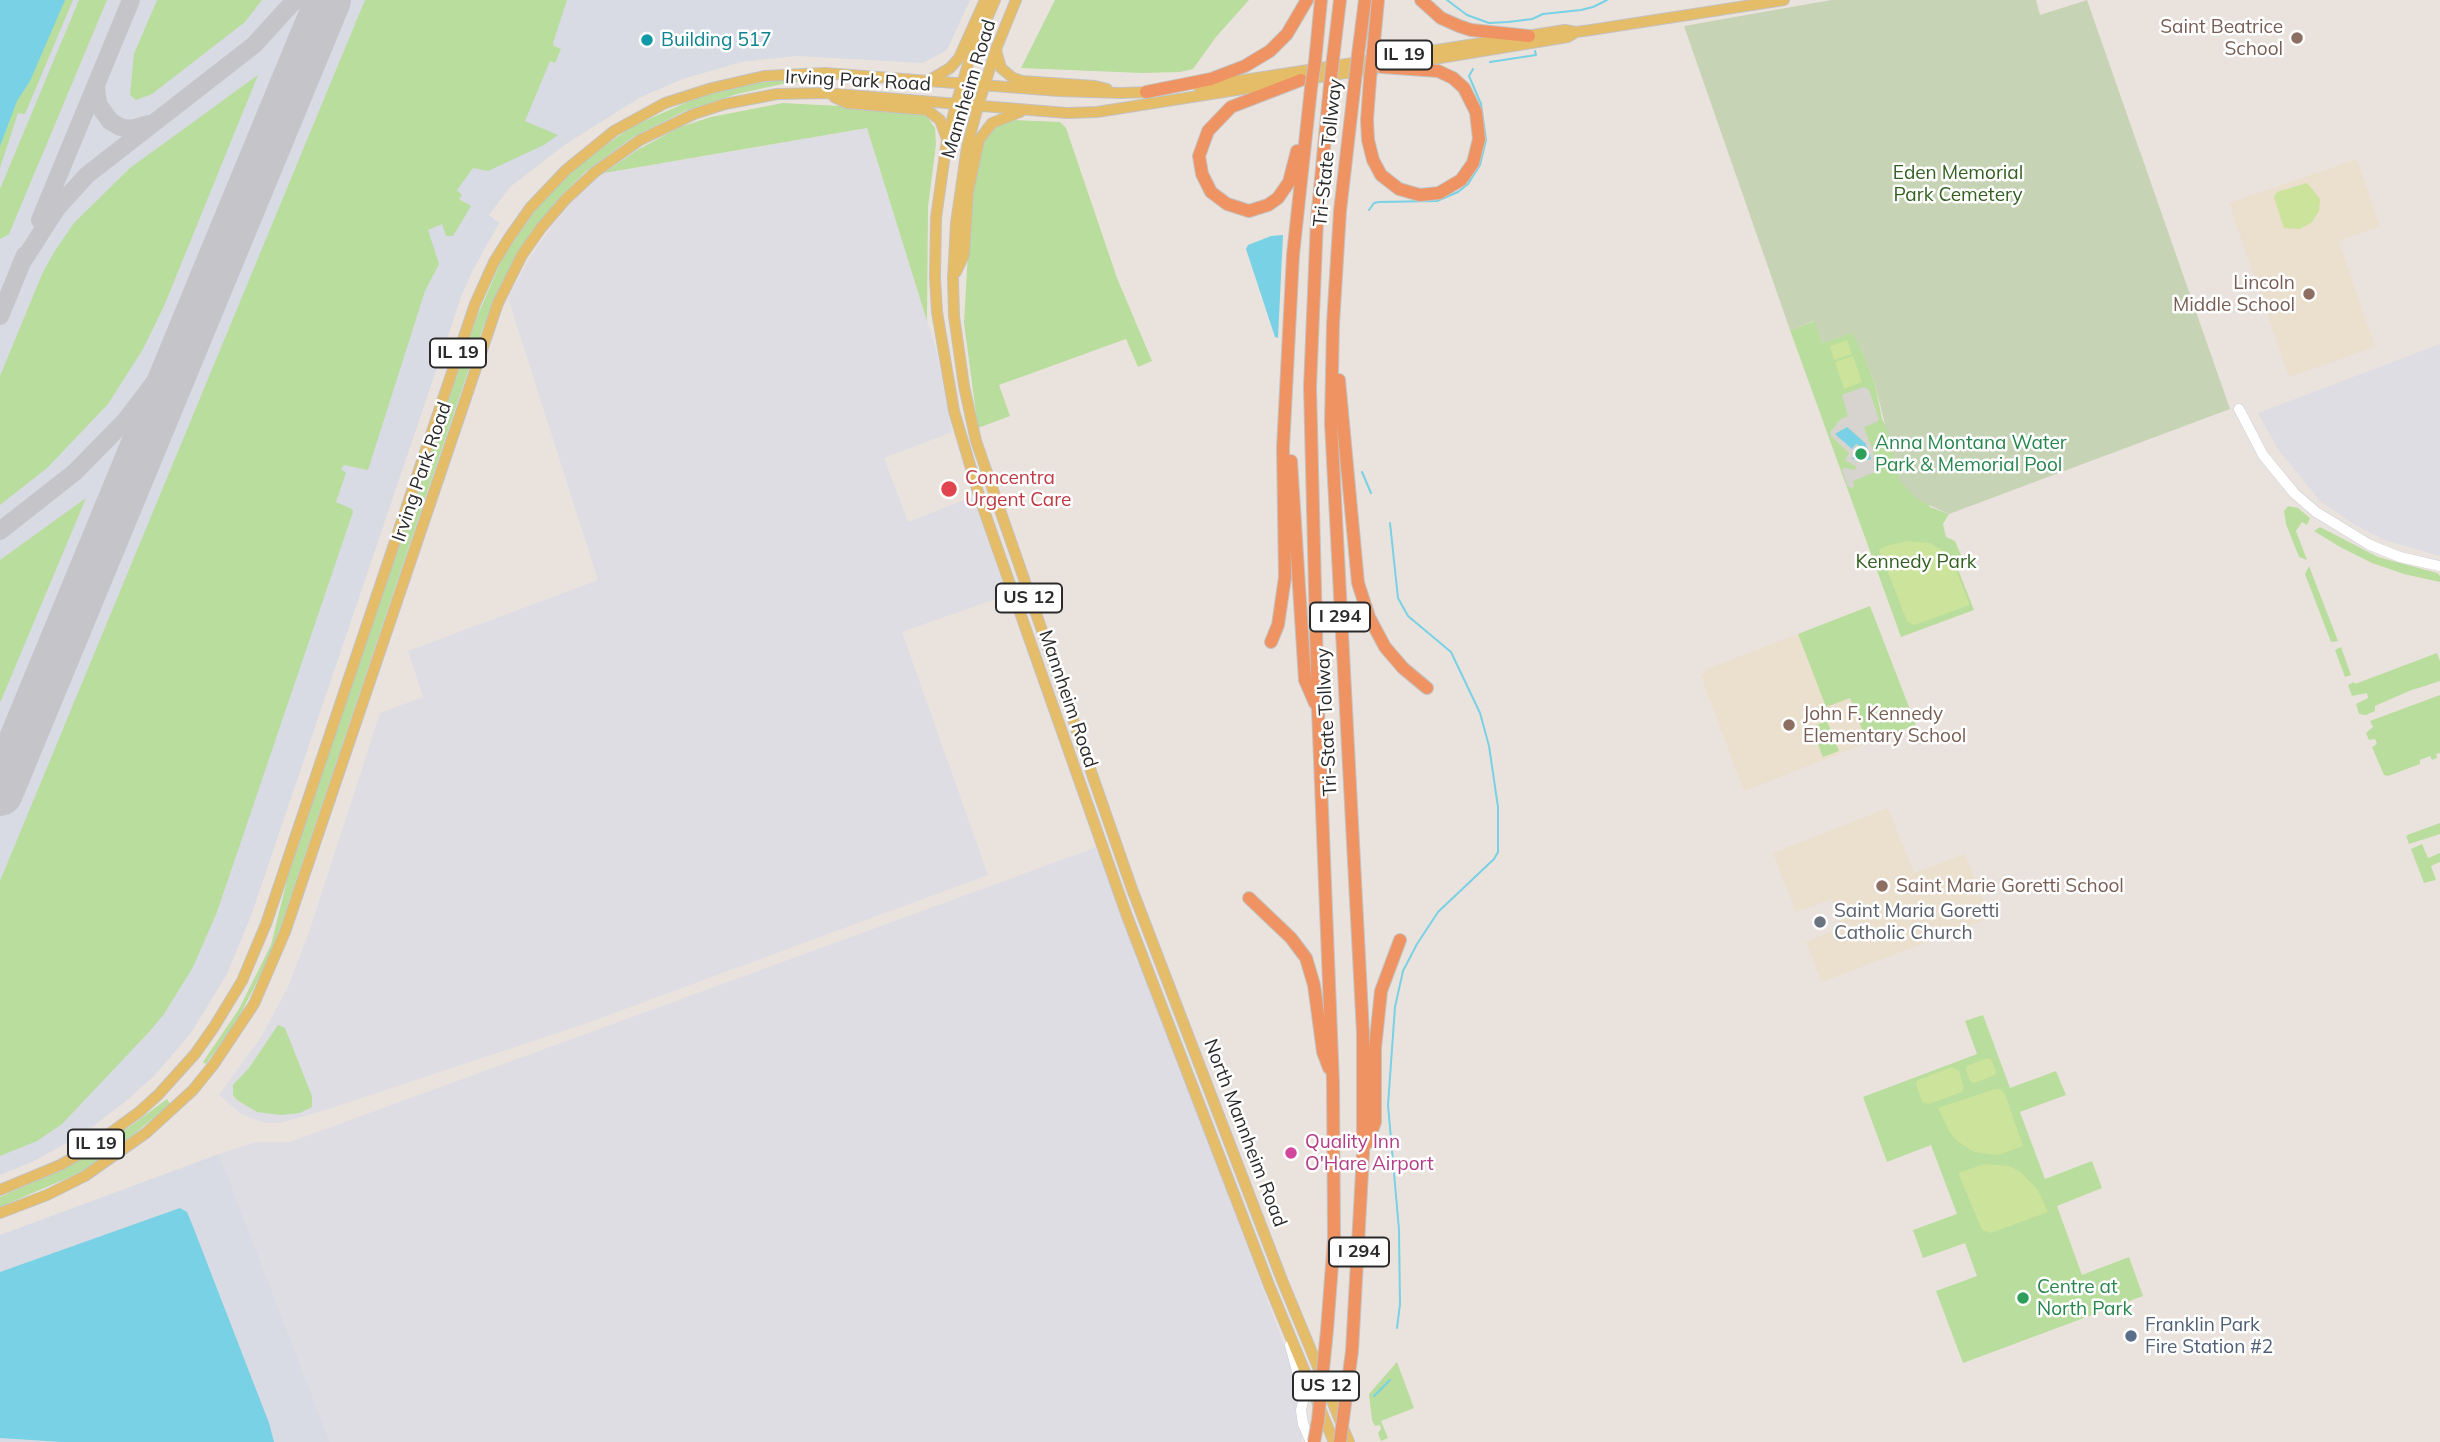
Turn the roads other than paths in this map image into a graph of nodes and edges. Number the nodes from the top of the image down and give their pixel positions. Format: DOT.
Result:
graph roads {
  1 [pos="985,0"];
  2 [pos="995,0"];
  3 [pos="1016,0"];
  4 [pos="1307,0"];
  5 [pos="1321,0"];
  6 [pos="1340,0"];
  7 [pos="1365,0"];
  8 [pos="1378,0"];
  9 [pos="1421,0"];
  10 [pos="1784,0"];
  11 [pos="1576,32"];
  12 [pos="1529,36"];
  13 [pos="996,49"];
  14 [pos="1382,67"];
  15 [pos="928,81"];
  16 [pos="962,83"];
  17 [pos="985,85"];
  18 [pos="1307,85"];
  19 [pos="1146,92"];
  20 [pos="825,93"];
  21 [pos="1120,93"];
  22 [pos="956,104"];
  23 [pos="978,106"];
  24 [pos="1024,111"];
  25 [pos="947,140"];
  26 [pos="953,278"];
  27 [pos="1333,324"];
  28 [pos="1287,394"];
  29 [pos="2239,410"];
  30 [pos="2440,566"];
  31 [pos="1271,642"];
  32 [pos="1427,688"];
  33 [pos="1318,710"];
  34 [pos="1113,835"];
  35 [pos="1100,840"];
  36 [pos="1249,898"];
  37 [pos="1400,940"];
  38 [pos="1334,1083"];
  39 [pos="1363,1154"];
  40 [pos="0,1191"];
  41 [pos="0,1213"];
  42 [pos="1283,1319"];
  43 [pos="1318,1402"];
  44 [pos="1303,1424"];
  45 [pos="1312,1442"];
  46 [pos="1334,1442"];
  47 [pos="1340,1442"];
  48 [pos="1349,1442"];
  1 -- 15 [label="main road"];
  2 -- 16 [label="main road, Mannheim Road / US 12"];
  3 -- 13 [label="main road, Mannheim Road / US 12"];
  4 -- 19 [label="highway"];
  5 -- 18 [label="highway, I 294, bridge"];
  6 -- 33 [label="highway, Tri-State Tollway / I 294, bridge"];
  7 -- 27 [label="highway, Tri-State Tollway / I 294, bridge"];
  8 -- 14 [label="highway, bridge"];
  9 -- 12 [label="highway"];
  10 -- 11 [label="main road, Irving Park Road / IL 19"];
  11 -- 12 [label="main road, Irving Park Road / IL 19"];
  11 -- 14 [label="main road, Irving Park Road / IL 19"];
  12 -- 19 [label="main road, Irving Park Road / IL 19"];
  13 -- 17 [label="main road, Mannheim Road / US 12"];
  13 -- 21 [label="main road"];
  14 -- 18 [label="main road, Irving Park Road / IL 19"];
  15 -- 16 [label="main road, Irving Park Road / IL 19"];
  15 -- 40 [label="main road, Irving Park Road / IL 19"];
  16 -- 17 [label="main road, Irving Park Road / IL 19"];
  16 -- 22 [label="main road, Mannheim Road / US 12"];
  17 -- 21 [label="main road, Irving Park Road / IL 19"];
  17 -- 23 [label="main road, Mannheim Road / US 12"];
  18 -- 18 [label="highway"];
  18 -- 24 [label="main road, Irving Park Road / IL 19"];
  18 -- 28 [label="highway, I 294"];
  19 -- 21 [label="main road, Irving Park Road / IL 19"];
  20 -- 22 [label="main road, Irving Park Road / IL 19"];
  20 -- 25 [label="main road"];
  20 -- 41 [label="main road, Irving Park Road / IL 19"];
  22 -- 23 [label="main road, Irving Park Road / IL 19"];
  22 -- 25 [label="main road, Mannheim Road / US 12"];
  23 -- 24 [label="main road, Irving Park Road / IL 19"];
  23 -- 26 [label="main road, Mannheim Road / US 12"];
  24 -- 26 [label="main road"];
  25 -- 35 [label="main road, Mannheim Road / US 12"];
  26 -- 34 [label="main road, Mannheim Road / US 12"];
  27 -- 32 [label="highway"];
  27 -- 39 [label="highway, Tri-State Tollway / I 294"];
  28 -- 31 [label="highway"];
  28 -- 33 [label="highway, I 294"];
  29 -- 30 [label="street"];
  33 -- 38 [label="highway, Tri-State Tollway / I 294"];
  34 -- 48 [label="main road, North Mannheim Road / US 12"];
  35 -- 42 [label="main road, North Mannheim Road / US 12"];
  36 -- 38 [label="highway"];
  37 -- 39 [label="highway"];
  38 -- 45 [label="highway, Tri-State Tollway / I 294, bridge"];
  39 -- 47 [label="highway, Tri-State Tollway / I 294, bridge"];
  42 -- 43 [label="main road, North Mannheim Road / US 12"];
  42 -- 44 [label="street"];
  43 -- 44 [label="street"];
  43 -- 46 [label="main road, North Mannheim Road / US 12"];
  44 -- 45 [label="street"];
}
